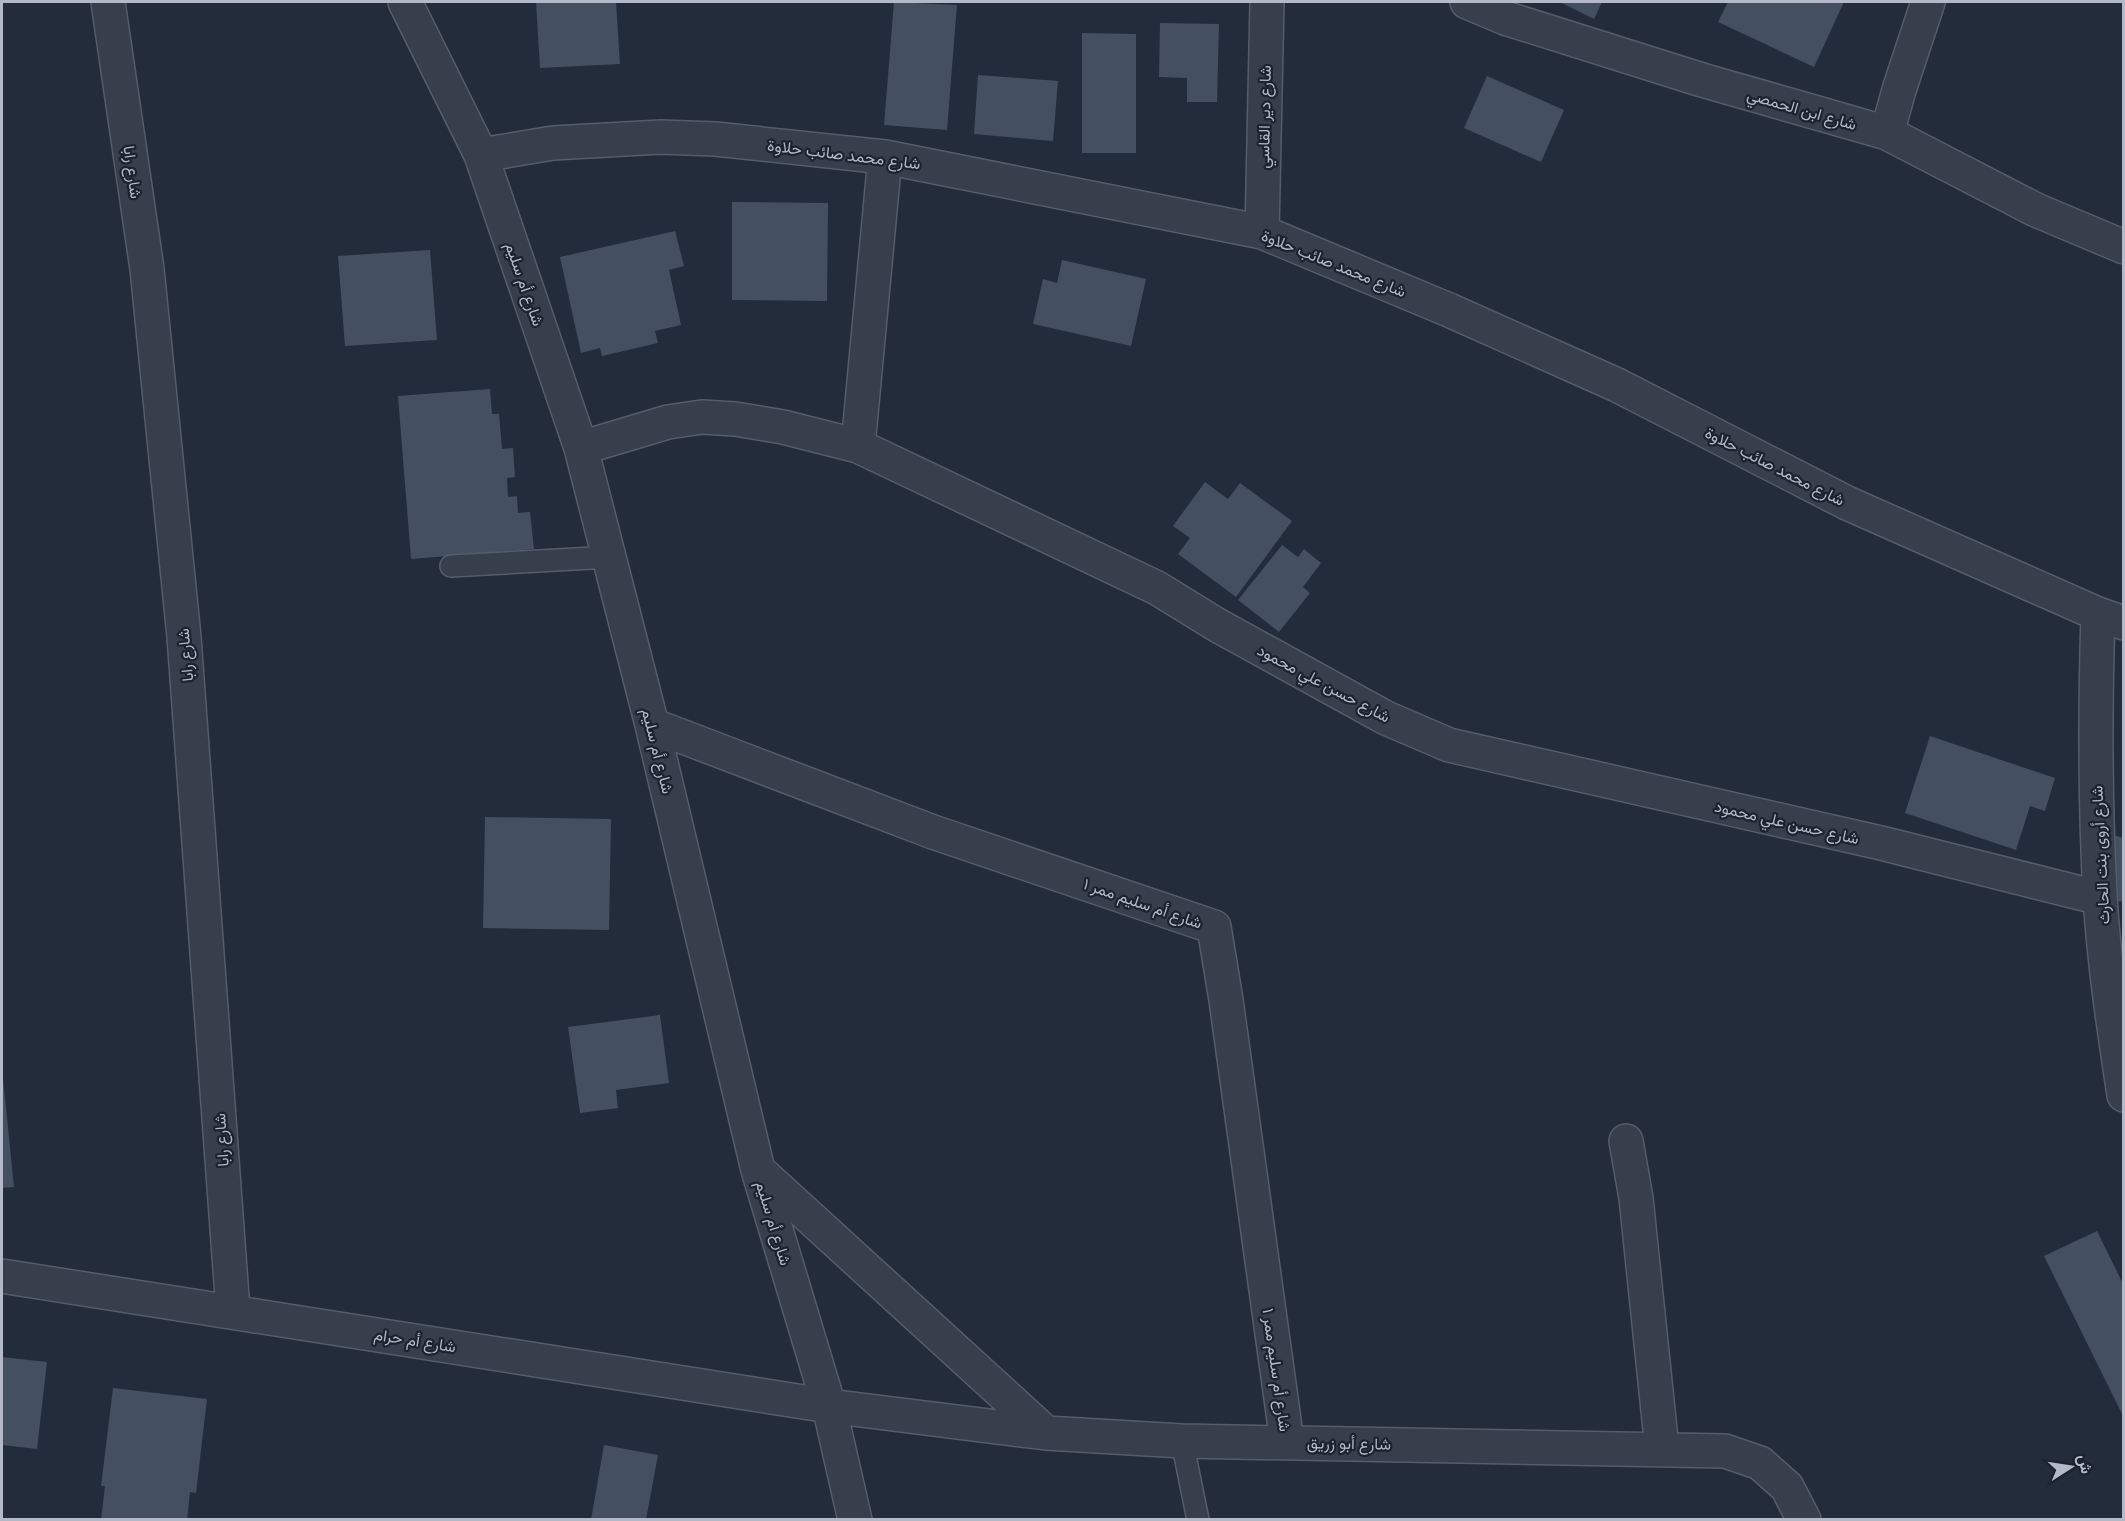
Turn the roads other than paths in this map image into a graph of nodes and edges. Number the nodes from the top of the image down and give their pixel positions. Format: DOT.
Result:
graph roads {
  1 [pos="108,2"];
  2 [pos="405,2"];
  3 [pos="1267,2"];
  4 [pos="1467,2"];
  5 [pos="1928,2"];
  6 [pos="1887,134"];
  7 [pos="481,155"];
  8 [pos="885,157"];
  9 [pos="1262,232"];
  10 [pos="2124,247"];
  11 [pos="858,446"];
  12 [pos="581,448"];
  13 [pos="610,557"];
  14 [pos="451,566"];
  15 [pos="2111,619"];
  16 [pos="652,725"];
  17 [pos="2100,898"];
  18 [pos="2124,1095"];
  19 [pos="1626,1141"];
  20 [pos="758,1170"];
  21 [pos="2,1276"];
  22 [pos="233,1311"];
  23 [pos="829,1406"];
  24 [pos="1046,1433"];
  25 [pos="1182,1441"];
  26 [pos="1287,1442"];
  27 [pos="1662,1449"];
  28 [pos="855,1520"];
  29 [pos="1198,1520"];
  30 [pos="1804,1520"];
  1 -- 22 [label="street, شارع رابا"];
  2 -- 7 [label="street, شارع أم سليم"];
  3 -- 9 [label="street, شارع دير القاسي"];
  4 -- 6 [label="street, شارع ابن الحمصي"];
  5 -- 6 [label="street"];
  6 -- 10 [label="street, شارع ابن الحمصي"];
  7 -- 8 [label="street, شارع محمد صائب حلاوة"];
  7 -- 12 [label="street, شارع أم سليم"];
  8 -- 9 [label="street, شارع محمد صائب حلاوة"];
  8 -- 11 [label="street"];
  9 -- 15 [label="street, شارع محمد صائب حلاوة"];
  11 -- 12 [label="street, شارع حسن علي محمود"];
  11 -- 17 [label="street, شارع حسن علي محمود"];
  12 -- 13 [label="street, شارع أم سليم"];
  13 -- 14 [label="lane"];
  13 -- 16 [label="street, شارع أم سليم"];
  15 -- 17 [label="street, شارع أروى بنت الحارث"];
  16 -- 20 [label="street, شارع أم سليم"];
  16 -- 26 [label="street, شارع أم سليم ممر ١"];
  17 -- 18 [label="street, شارع أروى بنت الحارث"];
  19 -- 27 [label="street"];
  20 -- 23 [label="street, شارع أم سليم"];
  20 -- 24 [label="street"];
  21 -- 22 [label="street, شارع أم حرام"];
  22 -- 23 [label="street, شارع أم حرام"];
  23 -- 24 [label="street, شارع أبو زريق"];
  23 -- 28 [label="street, شارع أم سليم"];
  24 -- 25 [label="street, شارع أبو زريق"];
  25 -- 26 [label="street, شارع أبو زريق"];
  25 -- 29 [label="lane"];
  26 -- 27 [label="street, شارع أبو زريق"];
  27 -- 30 [label="street, شارع أبو زريق"];
}
